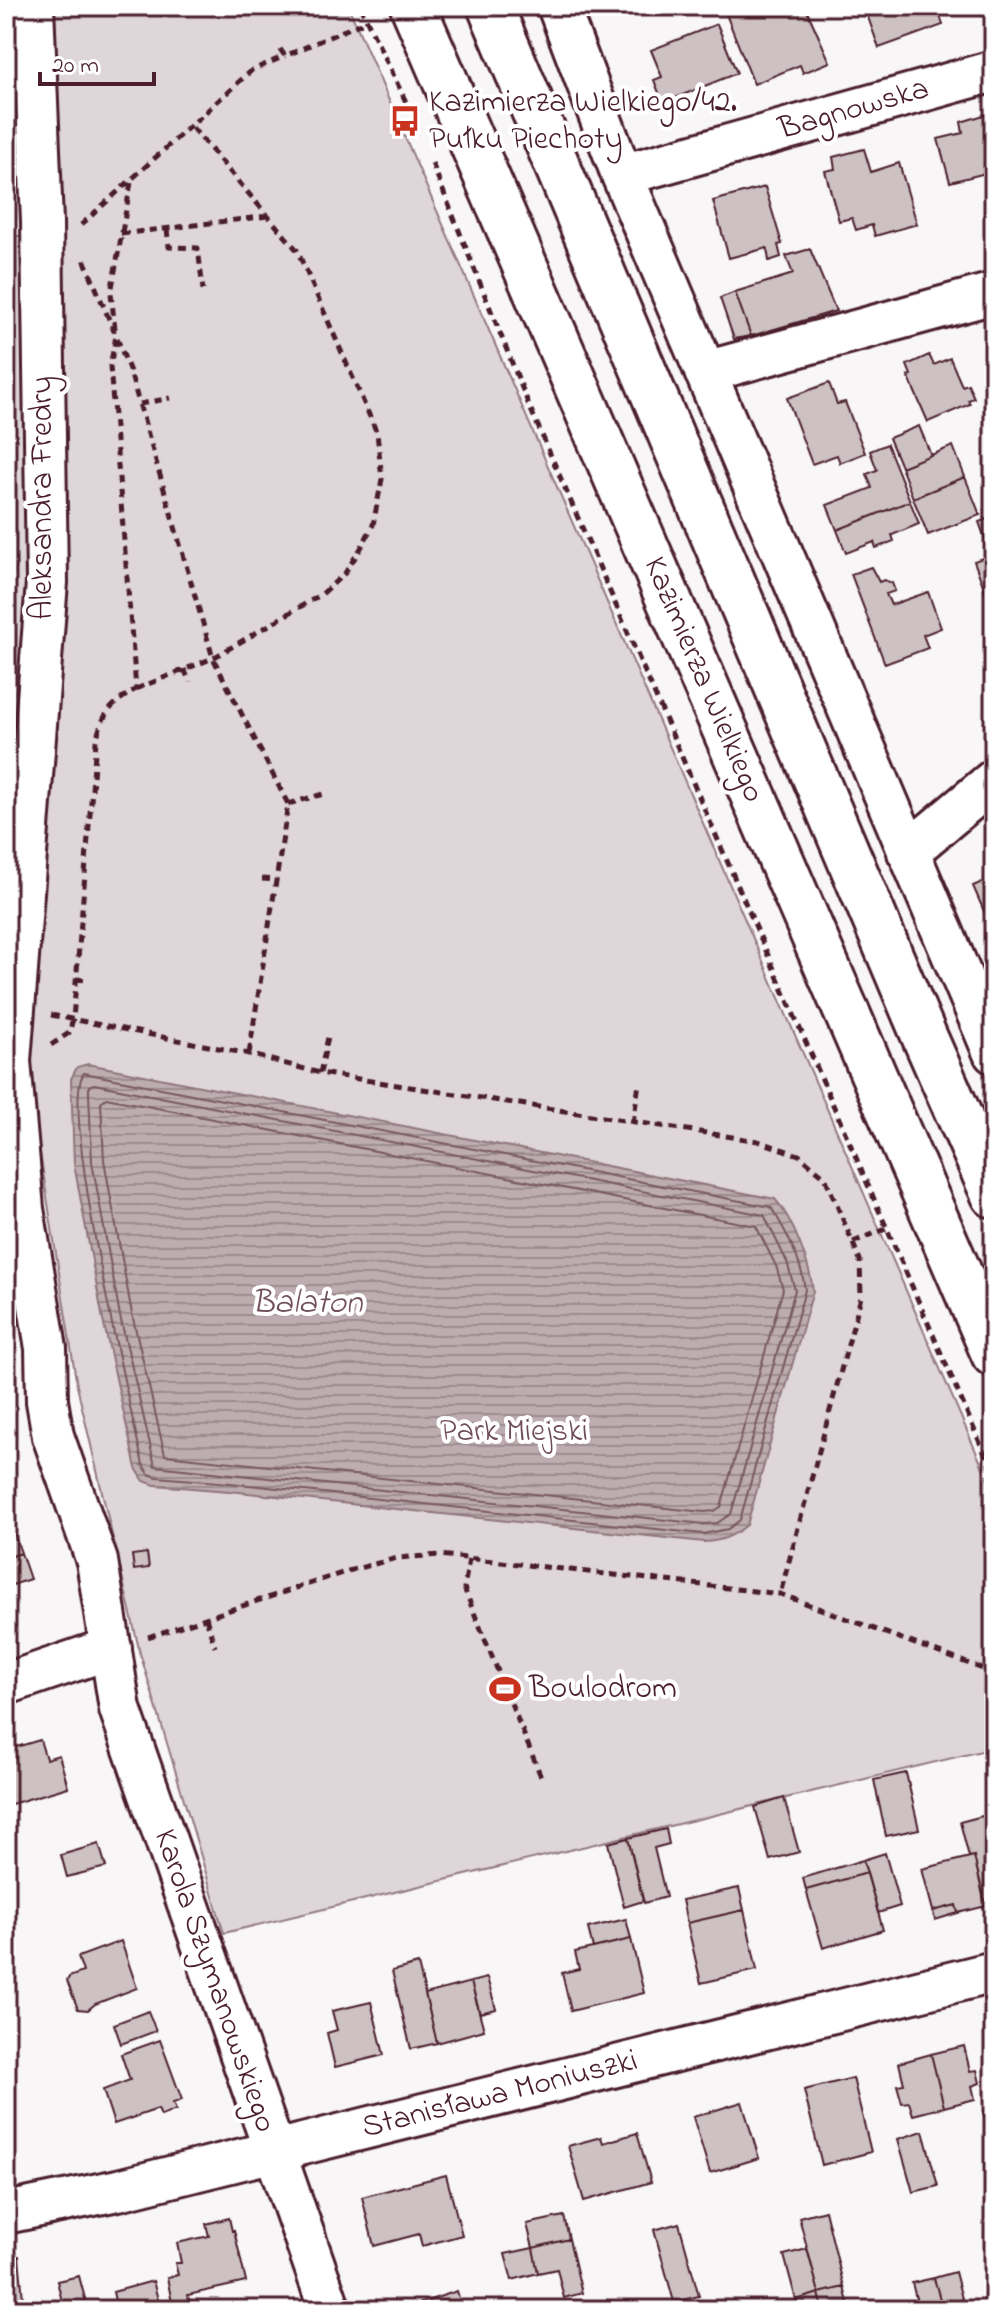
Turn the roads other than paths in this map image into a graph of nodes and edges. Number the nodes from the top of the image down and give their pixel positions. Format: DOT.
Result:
graph roads {
  1 [pos="33,6"];
  2 [pos="413,6"];
  3 [pos="490,6"];
  4 [pos="558,6"];
  5 [pos="994,71"];
  6 [pos="21,95"];
  7 [pos="622,175"];
  8 [pos="994,293"];
  9 [pos="705,372"];
  10 [pos="770,668"];
  11 [pos="708,694"];
  12 [pos="994,780"];
  13 [pos="908,852"];
  14 [pos="994,1053"];
  15 [pos="994,1195"];
  16 [pos="994,1354"];
  17 [pos="111,1648"];
  18 [pos="6,1684"];
  19 [pos="994,1972"];
  20 [pos="274,2151"];
  21 [pos="6,2213"];
  22 [pos="330,2310"];
  1 -- 6 [label="street, Aleksandra Fredry"];
  2 -- 11 [label="main road, Kazimierza Wielkiego"];
  3 -- 10 [label="main road, Kazimierza Wielkiego"];
  4 -- 7 [label="street"];
  5 -- 7 [label="street, Bagnowska"];
  6 -- 17 [label="street, Aleksandra Fredry"];
  7 -- 9 [label="street"];
  8 -- 9 [label="street"];
  9 -- 13 [label="street"];
  10 -- 11 [label="main road"];
  10 -- 15 [label="main road, Kazimierza Wielkiego"];
  11 -- 16 [label="main road, Kazimierza Wielkiego"];
  12 -- 13 [label="street"];
  13 -- 14 [label="street"];
  17 -- 18 [label="street"];
  17 -- 20 [label="street, Karola Szymanowskiego"];
  19 -- 20 [label="street, Stanisława Moniuszki"];
  20 -- 21 [label="street, Stanisława Moniuszki"];
  20 -- 22 [label="street, Karola Szymanowskiego"];
}
